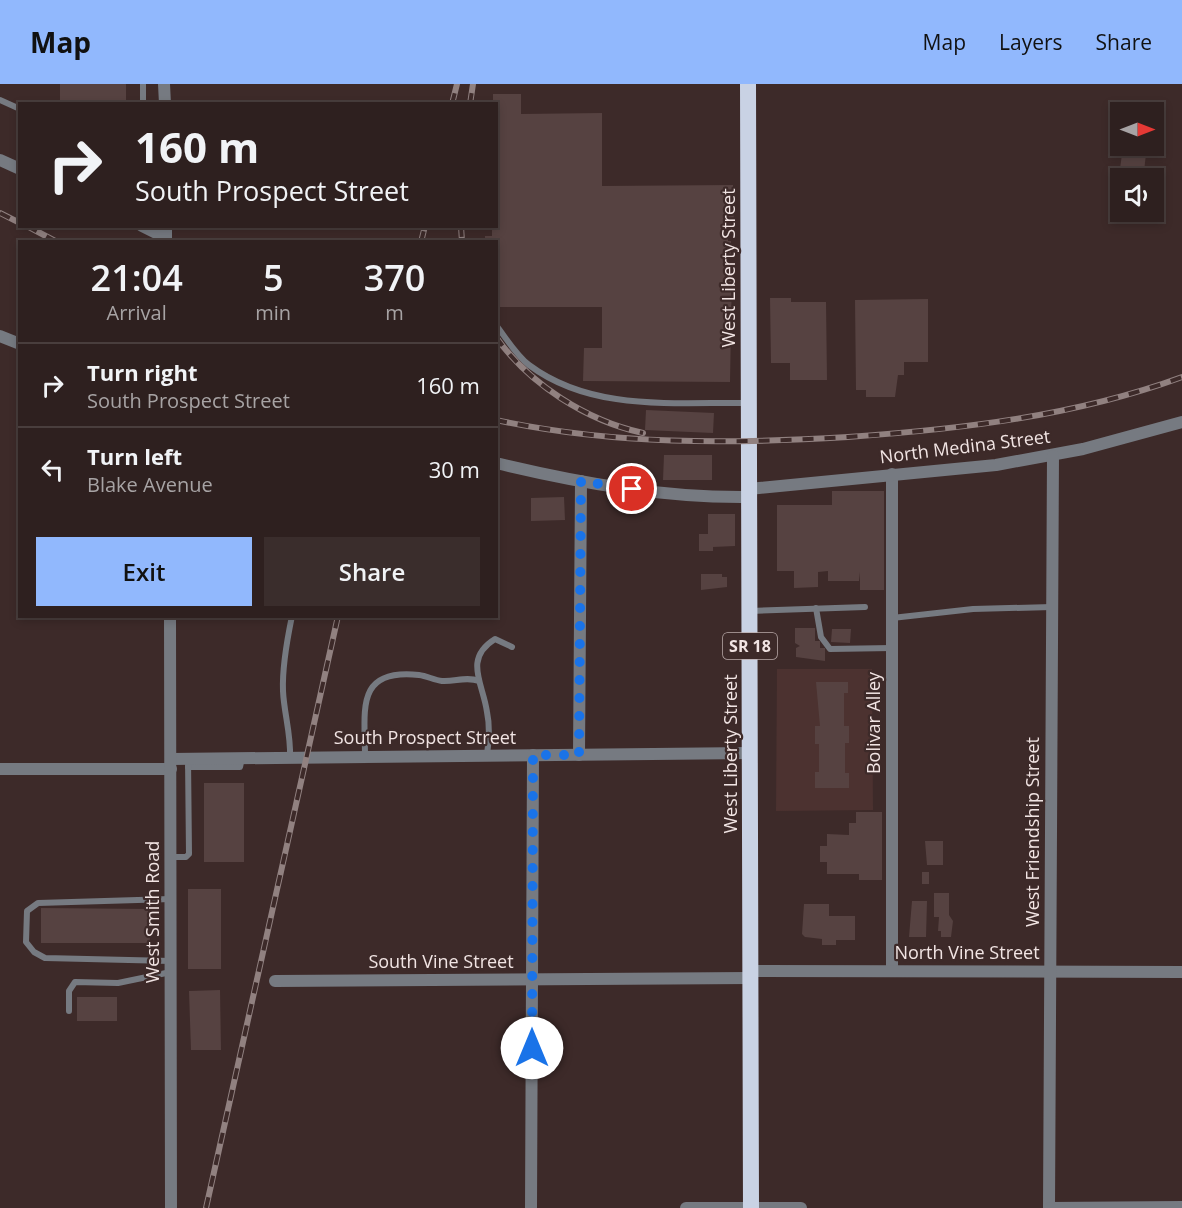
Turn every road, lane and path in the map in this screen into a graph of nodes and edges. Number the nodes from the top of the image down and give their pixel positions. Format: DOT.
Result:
graph roads {
  1 [pos="143,84"];
  2 [pos="164,84"];
  3 [pos="748,84"];
  4 [pos="0,100"];
  5 [pos="143,102"];
  6 [pos="165,102"];
  7 [pos="18,108"];
  8 [pos="0,160"];
  9 [pos="18,168"];
  10 [pos="147,228"];
  11 [pos="166,235"];
  12 [pos="498,327"];
  13 [pos="0,336"];
  14 [pos="18,343"];
  15 [pos="749,403"];
  16 [pos="1182,422"];
  17 [pos="1053,456"];
  18 [pos="498,463"];
  19 [pos="892,474"];
  20 [pos="581,481"];
  21 [pos="749,493"];
  22 [pos="865,607"];
  23 [pos="1052,607"];
  24 [pos="816,608"];
  25 [pos="749,611"];
  26 [pos="170,618"];
  27 [pos="292,618"];
  28 [pos="892,618"];
  29 [pos="512,647"];
  30 [pos="892,648"];
  31 [pos="479,681"];
  32 [pos="750,753"];
  33 [pos="487,755"];
  34 [pos="533,755"];
  35 [pos="579,755"];
  36 [pos="365,756"];
  37 [pos="290,757"];
  38 [pos="188,763"];
  39 [pos="171,764"];
  40 [pos="0,769"];
  41 [pos="171,857"];
  42 [pos="171,899"];
  43 [pos="171,966"];
  44 [pos="892,971"];
  45 [pos="1050,971"];
  46 [pos="1182,972"];
  47 [pos="751,975"];
  48 [pos="532,980"];
  49 [pos="274,981"];
  50 [pos="69,1011"];
  51 [pos="1182,1207"];
  52 [pos="171,1208"];
  53 [pos="531,1208"];
  54 [pos="686,1208"];
  55 [pos="751,1208"];
  56 [pos="801,1208"];
  57 [pos="1050,1208"];
  1 -- 5 [label="lane"];
  2 -- 6 [label="street"];
  3 -- 15 [label="highway, West Liberty Street / SR 18"];
  4 -- 7 [label="lane"];
  8 -- 9 [label="street"];
  10 -- 11 [label="street"];
  12 -- 15 [label="lane"];
  13 -- 14 [label="street"];
  15 -- 21 [label="highway, West Liberty Street / SR 18"];
  16 -- 17 [label="street, North Medina Street"];
  17 -- 19 [label="street, North Medina Street"];
  17 -- 23 [label="street, West Friendship Street"];
  18 -- 20 [label="street, North Medina Street"];
  19 -- 21 [label="street, North Medina Street"];
  19 -- 28 [label="street, Bolivar Alley"];
  20 -- 21 [label="street, North Medina Street"];
  20 -- 35 [label="street"];
  21 -- 25 [label="highway, West Liberty Street / SR 18"];
  22 -- 24 [label="lane"];
  23 -- 28 [label="lane"];
  23 -- 45 [label="street, West Friendship Street"];
  24 -- 25 [label="lane"];
  24 -- 30 [label="lane"];
  25 -- 32 [label="highway, West Liberty Street / SR 18"];
  26 -- 39 [label="street, West Smith Road"];
  27 -- 37 [label="lane"];
  28 -- 30 [label="street, Bolivar Alley"];
  29 -- 31 [label="lane"];
  30 -- 44 [label="street, Bolivar Alley"];
  31 -- 33 [label="lane"];
  31 -- 36 [label="lane"];
  32 -- 35 [label="street, South Prospect Street"];
  32 -- 47 [label="highway, West Liberty Street / SR 18"];
  33 -- 34 [label="street, South Prospect Street"];
  33 -- 36 [label="street, South Prospect Street"];
  34 -- 35 [label="street, South Prospect Street"];
  34 -- 48 [label="street"];
  36 -- 37 [label="street, South Prospect Street"];
  37 -- 38 [label="street, South Prospect Street"];
  38 -- 39 [label="street, South Prospect Street"];
  38 -- 41 [label="lane"];
  39 -- 40 [label="street, South Prospect Street"];
  39 -- 41 [label="street, West Smith Road"];
  41 -- 42 [label="street, West Smith Road"];
  42 -- 43 [label="street, West Smith Road"];
  42 -- 43 [label="lane"];
  43 -- 50 [label="lane"];
  43 -- 52 [label="street, West Smith Road"];
  44 -- 45 [label="street, North Vine Street"];
  44 -- 47 [label="street, North Vine Street"];
  45 -- 46 [label="street, North Vine Street"];
  45 -- 57 [label="street, West Friendship Street"];
  47 -- 48 [label="street, South Vine Street"];
  47 -- 55 [label="highway, West Liberty Street / SR 18"];
  48 -- 49 [label="street, South Vine Street"];
  48 -- 53 [label="street"];
  51 -- 57 [label="street"];
  54 -- 55 [label="street"];
  55 -- 56 [label="street"];
}
